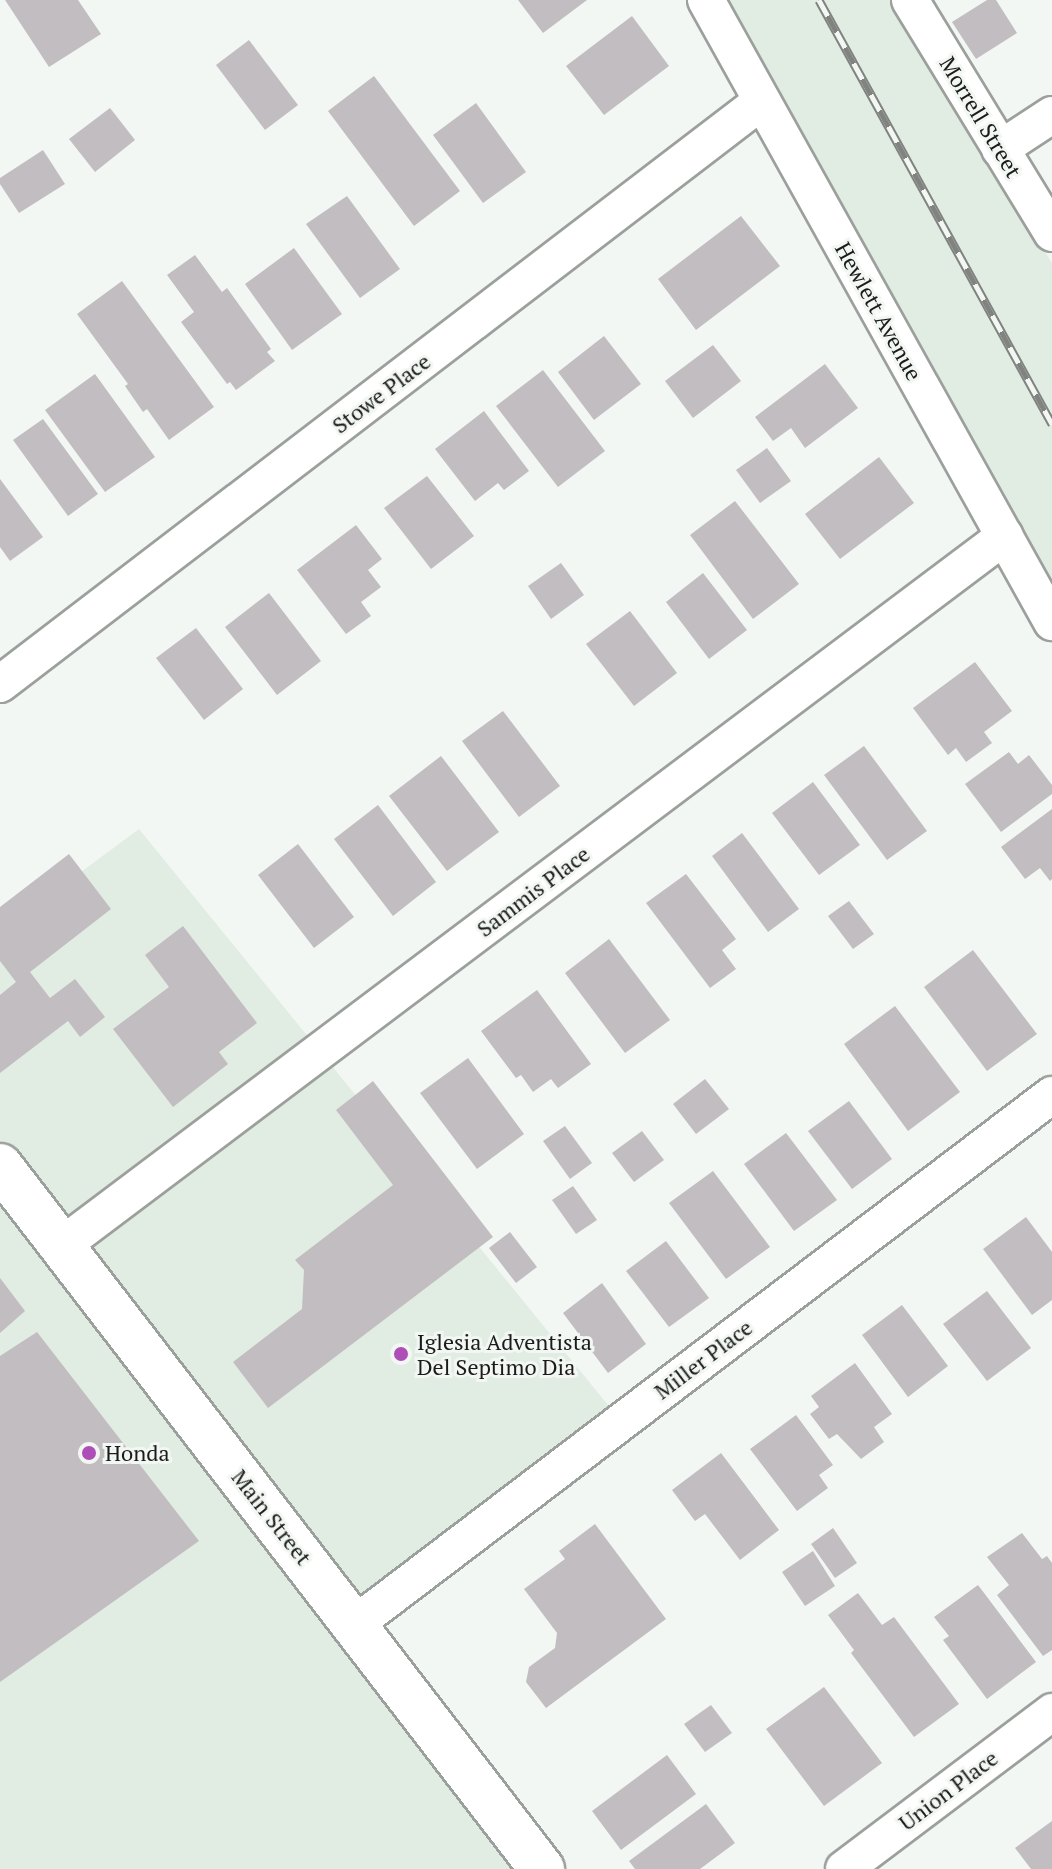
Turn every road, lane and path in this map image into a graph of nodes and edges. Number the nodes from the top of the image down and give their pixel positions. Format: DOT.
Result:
graph roads {
  1 [pos="706,0"];
  2 [pos="910,0"];
  3 [pos="762,101"];
  4 [pos="1052,115"];
  5 [pos="1000,149"];
  6 [pos="1052,233"];
  7 [pos="1005,536"];
  8 [pos="1052,622"];
  9 [pos="0,684"];
  10 [pos="1052,1095"];
  11 [pos="0,1166"];
  12 [pos="61,1246"];
  13 [pos="355,1624"];
  14 [pos="1052,1712"];
  15 [pos="542,1869"];
  16 [pos="844,1869"];
  1 -- 3 [label="street, Hewlett Avenue"];
  2 -- 5 [label="street, Morrell Street"];
  3 -- 7 [label="street, Hewlett Avenue"];
  3 -- 9 [label="street, Stowe Place"];
  4 -- 5 [label="street"];
  5 -- 6 [label="street, Morrell Street"];
  7 -- 8 [label="street, Hewlett Avenue"];
  7 -- 12 [label="street, Sammis Place"];
  10 -- 13 [label="street, Miller Place"];
  11 -- 12 [label="street, Main Street"];
  12 -- 13 [label="street, Main Street"];
  13 -- 15 [label="street, Main Street"];
  14 -- 16 [label="street, Union Place"];
}
